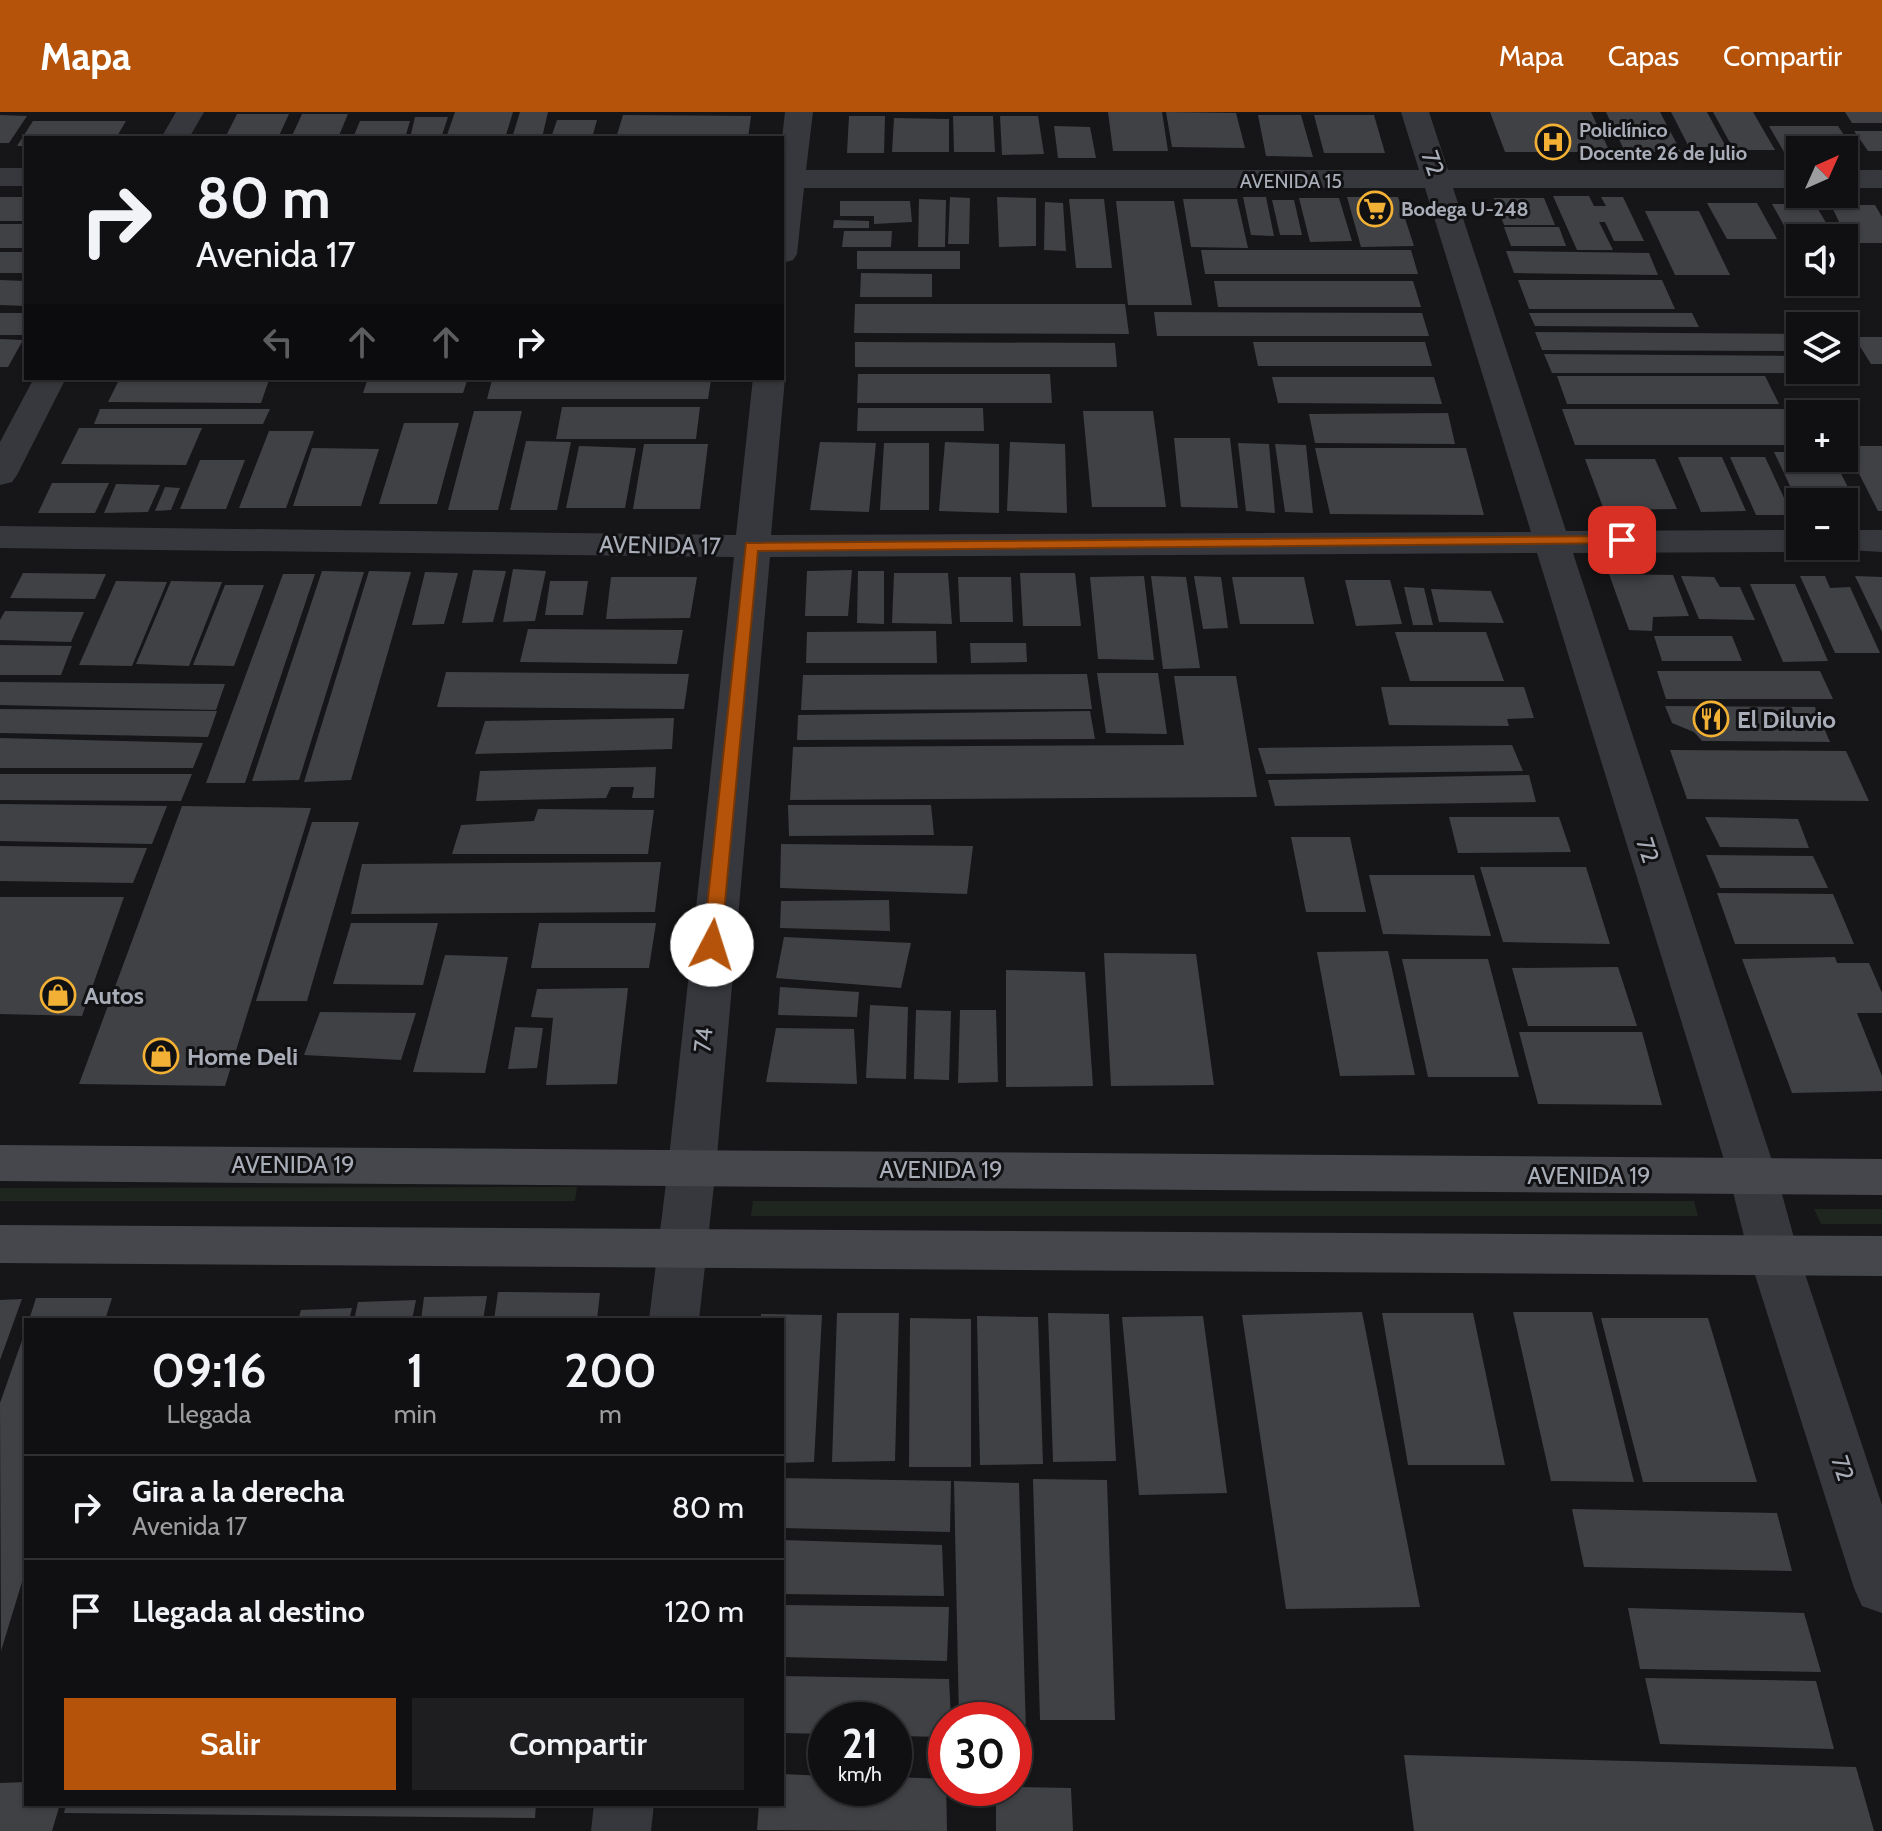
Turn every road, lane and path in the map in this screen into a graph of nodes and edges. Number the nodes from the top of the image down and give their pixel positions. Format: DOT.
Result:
graph roads {
  1 [pos="190,112"];
  2 [pos="799,112"];
  3 [pos="1415,112"];
  4 [pos="176,136"];
  5 [pos="0,177"];
  6 [pos="24,177"];
  7 [pos="786,179"];
  8 [pos="1786,179"];
  9 [pos="1858,179"];
  10 [pos="1882,179"];
  11 [pos="1439,181"];
  12 [pos="784,216"];
  13 [pos="49,380"];
  14 [pos="769,380"];
  15 [pos="0,475"];
  16 [pos="0,537"];
  17 [pos="1549,540"];
  18 [pos="1786,541"];
  19 [pos="1858,541"];
  20 [pos="1882,541"];
  21 [pos="751,546"];
  22 [pos="0,1163"];
  23 [pos="692,1167"];
  24 [pos="1753,1176"];
  25 [pos="1882,1177"];
  26 [pos="0,1244"];
  27 [pos="682,1246"];
  28 [pos="1774,1256"];
  29 [pos="1882,1256"];
  30 [pos="674,1318"];
  31 [pos="1882,1588"];
  32 [pos="624,1806"];
  33 [pos="621,1831"];
  1 -- 4 [label="street"];
  2 -- 7 [label="street"];
  3 -- 11 [label="street, 72"];
  5 -- 6 [label="street"];
  7 -- 11 [label="street, AVENIDA 15"];
  7 -- 12 [label="street"];
  8 -- 11 [label="street, AVENIDA 15"];
  9 -- 10 [label="street"];
  11 -- 17 [label="street, 72"];
  13 -- 15 [label="street"];
  14 -- 21 [label="street, 74"];
  16 -- 21 [label="street, AVENIDA 17"];
  17 -- 18 [label="street, AVENIDA 17"];
  17 -- 21 [label="street, AVENIDA 17"];
  17 -- 24 [label="street, 72"];
  19 -- 20 [label="street"];
  21 -- 23 [label="street, 74"];
  22 -- 23 [label="main road, AVENIDA 19"];
  23 -- 24 [label="main road, AVENIDA 19"];
  23 -- 27 [label="street, 74"];
  24 -- 25 [label="main road, AVENIDA 19"];
  24 -- 28 [label="street, 72"];
  26 -- 27 [label="main road"];
  27 -- 28 [label="main road"];
  27 -- 30 [label="street, 74"];
  28 -- 29 [label="main road"];
  28 -- 31 [label="street, 72"];
  32 -- 33 [label="street"];
}
